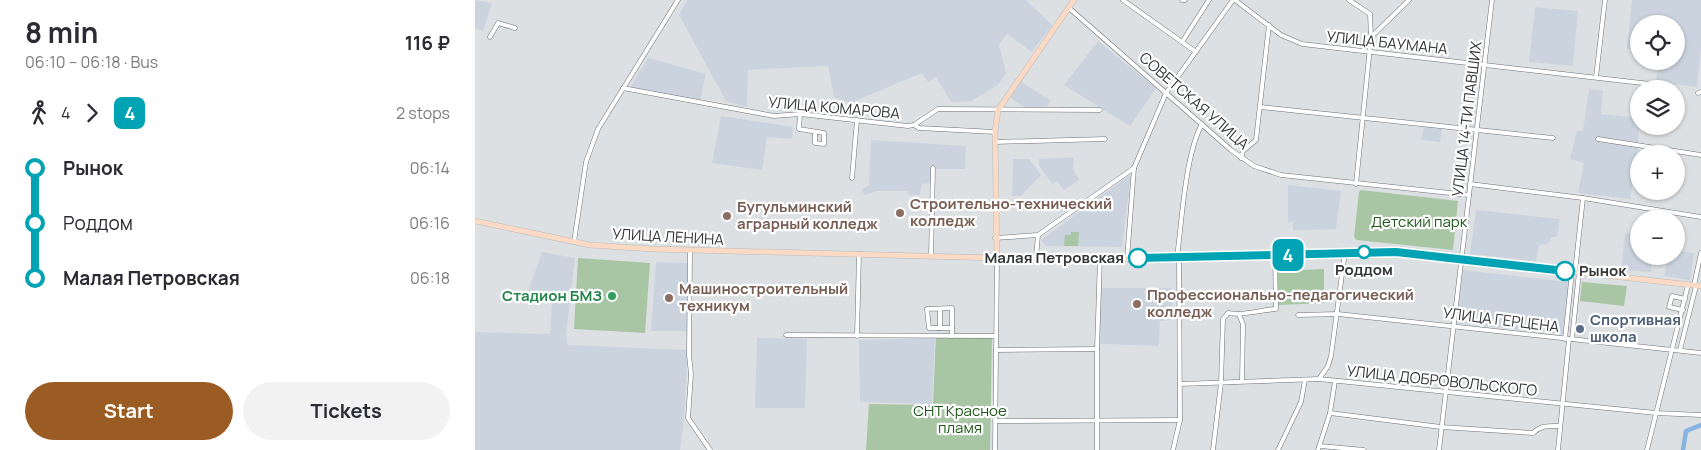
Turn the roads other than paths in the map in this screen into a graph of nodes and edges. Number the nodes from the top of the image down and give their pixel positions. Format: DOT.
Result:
graph roads {
  1 [pos="678,0"];
  2 [pos="1075,0"];
  3 [pos="1123,0"];
  4 [pos="1209,0"];
  5 [pos="1234,0"];
  6 [pos="1349,0"];
  7 [pos="1409,0"];
  8 [pos="1492,0"];
  9 [pos="1605,0"];
  10 [pos="1069,8"];
  11 [pos="1269,25"];
  12 [pos="515,28"];
  13 [pos="490,37"];
  14 [pos="1371,37"];
  15 [pos="1182,42"];
  16 [pos="1196,52"];
  17 [pos="1369,53"];
  18 [pos="1485,66"];
  19 [pos="1597,77"];
  20 [pos="1630,81"];
  21 [pos="623,88"];
  22 [pos="1166,93"];
  23 [pos="1261,107"];
  24 [pos="998,110"];
  25 [pos="1100,110"];
  26 [pos="800,114"];
  27 [pos="1362,117"];
  28 [pos="857,120"];
  29 [pos="1202,124"];
  30 [pos="913,125"];
  31 [pos="1477,130"];
  32 [pos="815,132"];
  33 [pos="995,132"];
  34 [pos="1553,138"];
  35 [pos="1105,139"];
  36 [pos="1597,139"];
  37 [pos="995,142"];
  38 [pos="1701,155"];
  39 [pos="1241,158"];
  40 [pos="933,168"];
  41 [pos="1134,168"];
  42 [pos="852,178"];
  43 [pos="1356,184"];
  44 [pos="1470,184"];
  45 [pos="1469,195"];
  46 [pos="1583,198"];
  47 [pos="1701,217"];
  48 [pos="475,221"];
  49 [pos="1037,235"];
  50 [pos="995,238"];
  51 [pos="574,242"];
  52 [pos="690,251"];
  53 [pos="1345,252"];
  54 [pos="1701,253"];
  55 [pos="859,254"];
  56 [pos="931,256"];
  57 [pos="1275,256"];
  58 [pos="1178,257"];
  59 [pos="997,258"];
  60 [pos="1036,258"];
  61 [pos="1100,258"];
  62 [pos="1127,258"];
  63 [pos="1461,259"];
  64 [pos="1576,272"];
  65 [pos="1695,285"];
  66 [pos="1685,299"];
  67 [pos="940,309"];
  68 [pos="1683,310"];
  69 [pos="1298,314"];
  70 [pos="1338,314"];
  71 [pos="1239,315"];
  72 [pos="1454,325"];
  73 [pos="929,328"];
  74 [pos="940,328"];
  75 [pos="953,328"];
  76 [pos="786,335"];
  77 [pos="857,336"];
  78 [pos="929,336"];
  79 [pos="952,336"];
  80 [pos="996,336"];
  81 [pos="1569,339"];
  82 [pos="1097,349"];
  83 [pos="1673,349"];
  84 [pos="996,350"];
  85 [pos="1680,350"];
  86 [pos="1701,353"];
  87 [pos="1319,379"];
  88 [pos="1305,380"];
  89 [pos="1241,381"];
  90 [pos="1335,381"];
  91 [pos="1221,383"];
  92 [pos="1180,384"];
  93 [pos="1447,393"];
  94 [pos="1561,404"];
  95 [pos="1330,413"];
  96 [pos="1656,413"];
  97 [pos="1701,415"];
  98 [pos="1180,420"];
  99 [pos="995,421"];
  100 [pos="1097,421"];
  101 [pos="1559,426"];
  102 [pos="1441,427"];
  103 [pos="1319,448"];
  104 [pos="710,450"];
  105 [pos="995,450"];
  106 [pos="1097,450"];
  107 [pos="1173,450"];
  108 [pos="1213,450"];
  109 [pos="1278,450"];
  110 [pos="1364,450"];
  111 [pos="1439,450"];
  112 [pos="1558,450"];
  113 [pos="1647,450"];
  1 -- 21 [label="street"];
  2 -- 10 [label="main road"];
  3 -- 15 [label="street"];
  4 -- 15 [label="street"];
  5 -- 11 [label="street, УЛИЦА БАУМАНА"];
  5 -- 16 [label="street"];
  6 -- 14 [label="street"];
  7 -- 14 [label="street"];
  8 -- 18 [label="street, УЛИЦА 14-ТИ ПАВШИХ"];
  9 -- 19 [label="street"];
  10 -- 22 [label="street, СОВЕТСКАЯ УЛИЦА"];
  10 -- 24 [label="main road"];
  11 -- 17 [label="street, УЛИЦА БАУМАНА"];
  11 -- 23 [label="street"];
  12 -- 13 [label="street"];
  14 -- 17 [label="street"];
  15 -- 16 [label="street"];
  16 -- 22 [label="street"];
  17 -- 18 [label="street, УЛИЦА БАУМАНА"];
  17 -- 27 [label="street"];
  18 -- 19 [label="street, УЛИЦА БАУМАНА"];
  18 -- 31 [label="street, УЛИЦА 14-ТИ ПАВШИХ"];
  19 -- 20 [label="street, УЛИЦА БАУМАНА"];
  21 -- 26 [label="street, УЛИЦА КОМАРОВА"];
  21 -- 51 [label="street"];
  22 -- 29 [label="street, СОВЕТСКАЯ УЛИЦА"];
  22 -- 41 [label="street"];
  23 -- 27 [label="street"];
  23 -- 39 [label="street"];
  24 -- 25 [label="street, УЛИЦА КОМАРОВА"];
  24 -- 30 [label="street, УЛИЦА КОМАРОВА"];
  24 -- 33 [label="main road"];
  26 -- 28 [label="street, УЛИЦА КОМАРОВА"];
  26 -- 32 [label="street"];
  27 -- 31 [label="street"];
  27 -- 43 [label="street"];
  28 -- 30 [label="street, УЛИЦА КОМАРОВА"];
  28 -- 42 [label="street"];
  29 -- 39 [label="street, СОВЕТСКАЯ УЛИЦА"];
  29 -- 58 [label="street"];
  30 -- 33 [label="street"];
  31 -- 34 [label="street"];
  31 -- 44 [label="street, УЛИЦА 14-ТИ ПАВШИХ"];
  33 -- 37 [label="main road"];
  35 -- 37 [label="street"];
  36 -- 38 [label="street"];
  37 -- 50 [label="main road"];
  39 -- 43 [label="street, СОВЕТСКАЯ УЛИЦА"];
  40 -- 56 [label="street"];
  41 -- 49 [label="street"];
  41 -- 62 [label="street"];
  43 -- 45 [label="street, СОВЕТСКАЯ УЛИЦА"];
  44 -- 45 [label="street, УЛИЦА 14-ТИ ПАВШИХ"];
  44 -- 46 [label="street"];
  45 -- 63 [label="street, УЛИЦА 14-ТИ ПАВШИХ"];
  46 -- 47 [label="street"];
  46 -- 64 [label="street"];
  48 -- 51 [label="main road, УЛИЦА ЛЕНИНА"];
  49 -- 50 [label="street"];
  49 -- 60 [label="street"];
  50 -- 59 [label="main road"];
  51 -- 52 [label="main road, УЛИЦА ЛЕНИНА"];
  52 -- 55 [label="main road, УЛИЦА ЛЕНИНА"];
  52 -- 104 [label="street"];
  53 -- 57 [label="main road, УЛИЦА ЛЕНИНА"];
  53 -- 63 [label="main road, УЛИЦА ЛЕНИНА"];
  53 -- 70 [label="street"];
  54 -- 65 [label="street"];
  55 -- 56 [label="main road, УЛИЦА ЛЕНИНА"];
  55 -- 77 [label="street"];
  56 -- 59 [label="main road, УЛИЦА ЛЕНИНА"];
  57 -- 58 [label="main road, УЛИЦА ЛЕНИНА"];
  57 -- 71 [label="street"];
  58 -- 62 [label="main road, УЛИЦА ЛЕНИНА"];
  58 -- 92 [label="street"];
  59 -- 60 [label="main road, УЛИЦА ЛЕНИНА"];
  59 -- 80 [label="street"];
  60 -- 61 [label="main road, УЛИЦА ЛЕНИНА"];
  61 -- 62 [label="main road, УЛИЦА ЛЕНИНА"];
  61 -- 82 [label="street"];
  63 -- 64 [label="main road, УЛИЦА ЛЕНИНА"];
  63 -- 72 [label="street, УЛИЦА 14-ТИ ПАВШИХ"];
  64 -- 65 [label="main road, УЛИЦА ЛЕНИНА"];
  64 -- 81 [label="street"];
  64 -- 81 [label="street"];
  65 -- 66 [label="street"];
  65 -- 85 [label="street"];
  66 -- 68 [label="street"];
  66 -- 68 [label="street"];
  67 -- 73 [label="street"];
  67 -- 74 [label="street"];
  67 -- 75 [label="street"];
  68 -- 83 [label="street"];
  69 -- 70 [label="street, УЛИЦА ГЕРЦЕНА"];
  70 -- 72 [label="street, УЛИЦА ГЕРЦЕНА"];
  70 -- 87 [label="street"];
  71 -- 89 [label="street"];
  71 -- 91 [label="street"];
  72 -- 81 [label="street, УЛИЦА ГЕРЦЕНА"];
  72 -- 93 [label="street, УЛИЦА 14-ТИ ПАВШИХ"];
  73 -- 74 [label="street"];
  73 -- 78 [label="street"];
  74 -- 75 [label="street"];
  75 -- 79 [label="street"];
  76 -- 77 [label="street"];
  77 -- 78 [label="street"];
  78 -- 79 [label="street"];
  79 -- 80 [label="street"];
  80 -- 84 [label="street"];
  81 -- 83 [label="street, УЛИЦА ГЕРЦЕНА"];
  81 -- 94 [label="street"];
  82 -- 84 [label="street"];
  82 -- 100 [label="street"];
  83 -- 85 [label="street, УЛИЦА ГЕРЦЕНА"];
  83 -- 96 [label="street"];
  84 -- 99 [label="street"];
  85 -- 86 [label="street, УЛИЦА ГЕРЦЕНА"];
  87 -- 88 [label="street, УЛИЦА ДОБРОВОЛЬСКОГО"];
  87 -- 90 [label="street, УЛИЦА ДОБРОВОЛЬСКОГО"];
  88 -- 89 [label="street, УЛИЦА ДОБРОВОЛЬСКОГО"];
  88 -- 109 [label="street"];
  89 -- 91 [label="street, УЛИЦА ДОБРОВОЛЬСКОГО"];
  90 -- 93 [label="street, УЛИЦА ДОБРОВОЛЬСКОГО"];
  90 -- 95 [label="street"];
  91 -- 92 [label="street, УЛИЦА ДОБРОВОЛЬСКОГО"];
  91 -- 108 [label="street"];
  92 -- 98 [label="street"];
  93 -- 94 [label="street, УЛИЦА ДОБРОВОЛЬСКОГО"];
  93 -- 102 [label="street, УЛИЦА 14-ТИ ПАВШИХ"];
  94 -- 96 [label="street, УЛИЦА ДОБРОВОЛЬСКОГО"];
  94 -- 101 [label="street"];
  95 -- 102 [label="street"];
  95 -- 103 [label="street"];
  96 -- 97 [label="street, УЛИЦА ДОБРОВОЛЬСКОГО"];
  96 -- 113 [label="street"];
  98 -- 100 [label="street"];
  98 -- 107 [label="street"];
  99 -- 100 [label="street"];
  99 -- 105 [label="street"];
  100 -- 106 [label="street"];
  101 -- 102 [label="street"];
  101 -- 112 [label="street"];
  102 -- 111 [label="street, УЛИЦА 14-ТИ ПАВШИХ"];
  103 -- 110 [label="street"];
}
